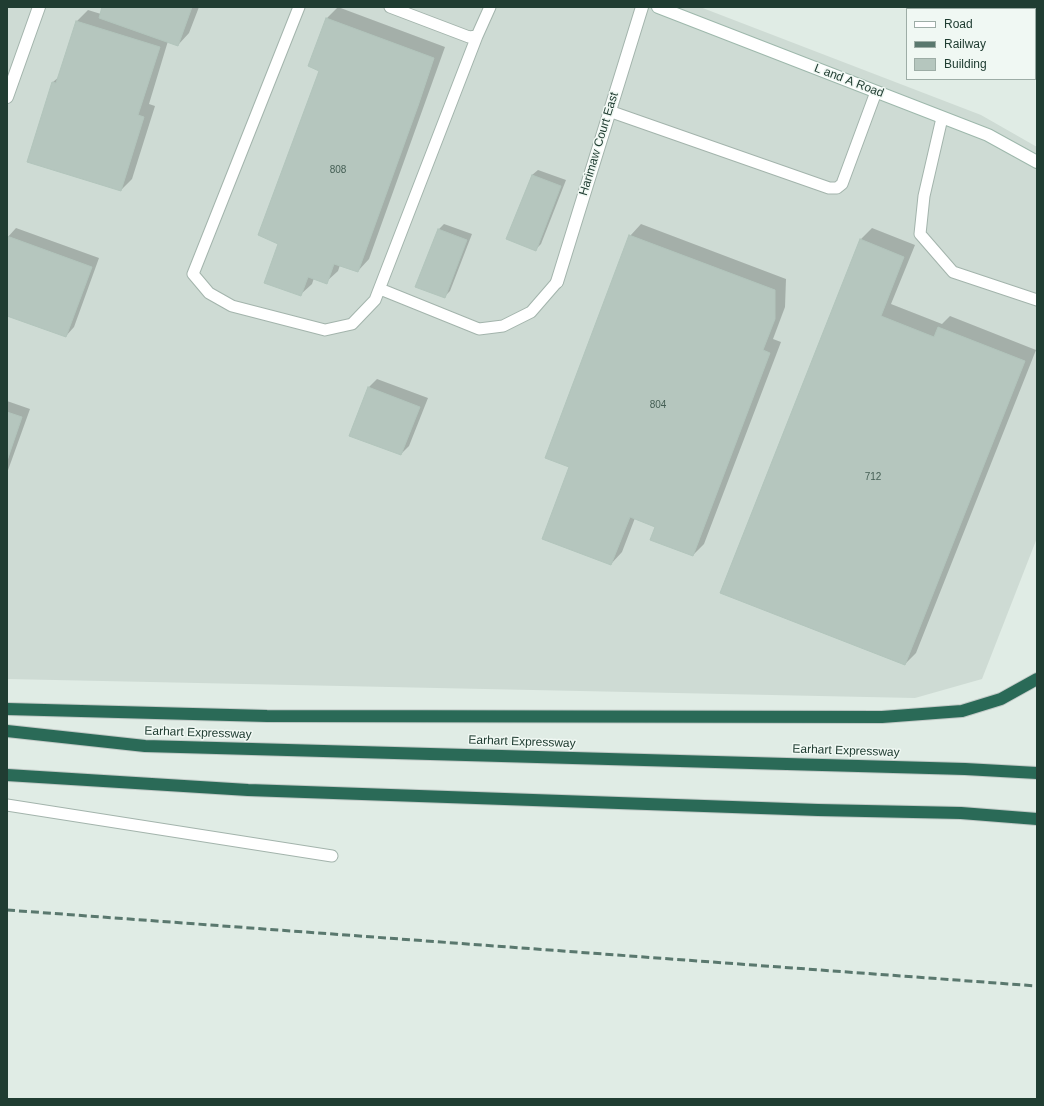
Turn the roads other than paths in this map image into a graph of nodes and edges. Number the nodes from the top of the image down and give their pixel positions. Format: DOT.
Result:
graph roads {
  1 [pos="39,7"];
  2 [pos="299,7"];
  3 [pos="390,7"];
  4 [pos="490,7"];
  5 [pos="642,7"];
  6 [pos="658,7"];
  7 [pos="473,37"];
  8 [pos="876,92"];
  9 [pos="7,97"];
  10 [pos="609,111"];
  11 [pos="942,118"];
  12 [pos="1037,162"];
  13 [pos="557,282"];
  14 [pos="380,288"];
  15 [pos="1037,300"];
  16 [pos="1037,679"];
  17 [pos="7,709"];
  18 [pos="7,731"];
  19 [pos="1037,773"];
  20 [pos="7,775"];
  21 [pos="7,805"];
  22 [pos="1037,819"];
  23 [pos="332,856"];
  1 -- 9 [label="street"];
  2 -- 14 [label="lane"];
  3 -- 7 [label="lane"];
  4 -- 7 [label="lane"];
  5 -- 10 [label="street, Harimaw Court East"];
  6 -- 8 [label="street, L and A Road"];
  7 -- 14 [label="lane"];
  8 -- 10 [label="lane"];
  8 -- 11 [label="street, L and A Road"];
  10 -- 13 [label="street, Harimaw Court East"];
  11 -- 12 [label="street, L and A Road"];
  11 -- 15 [label="lane"];
  13 -- 14 [label="lane"];
  16 -- 17 [label="highway"];
  18 -- 19 [label="highway, Earhart Expressway"];
  20 -- 22 [label="highway"];
  21 -- 23 [label="lane"];
}
